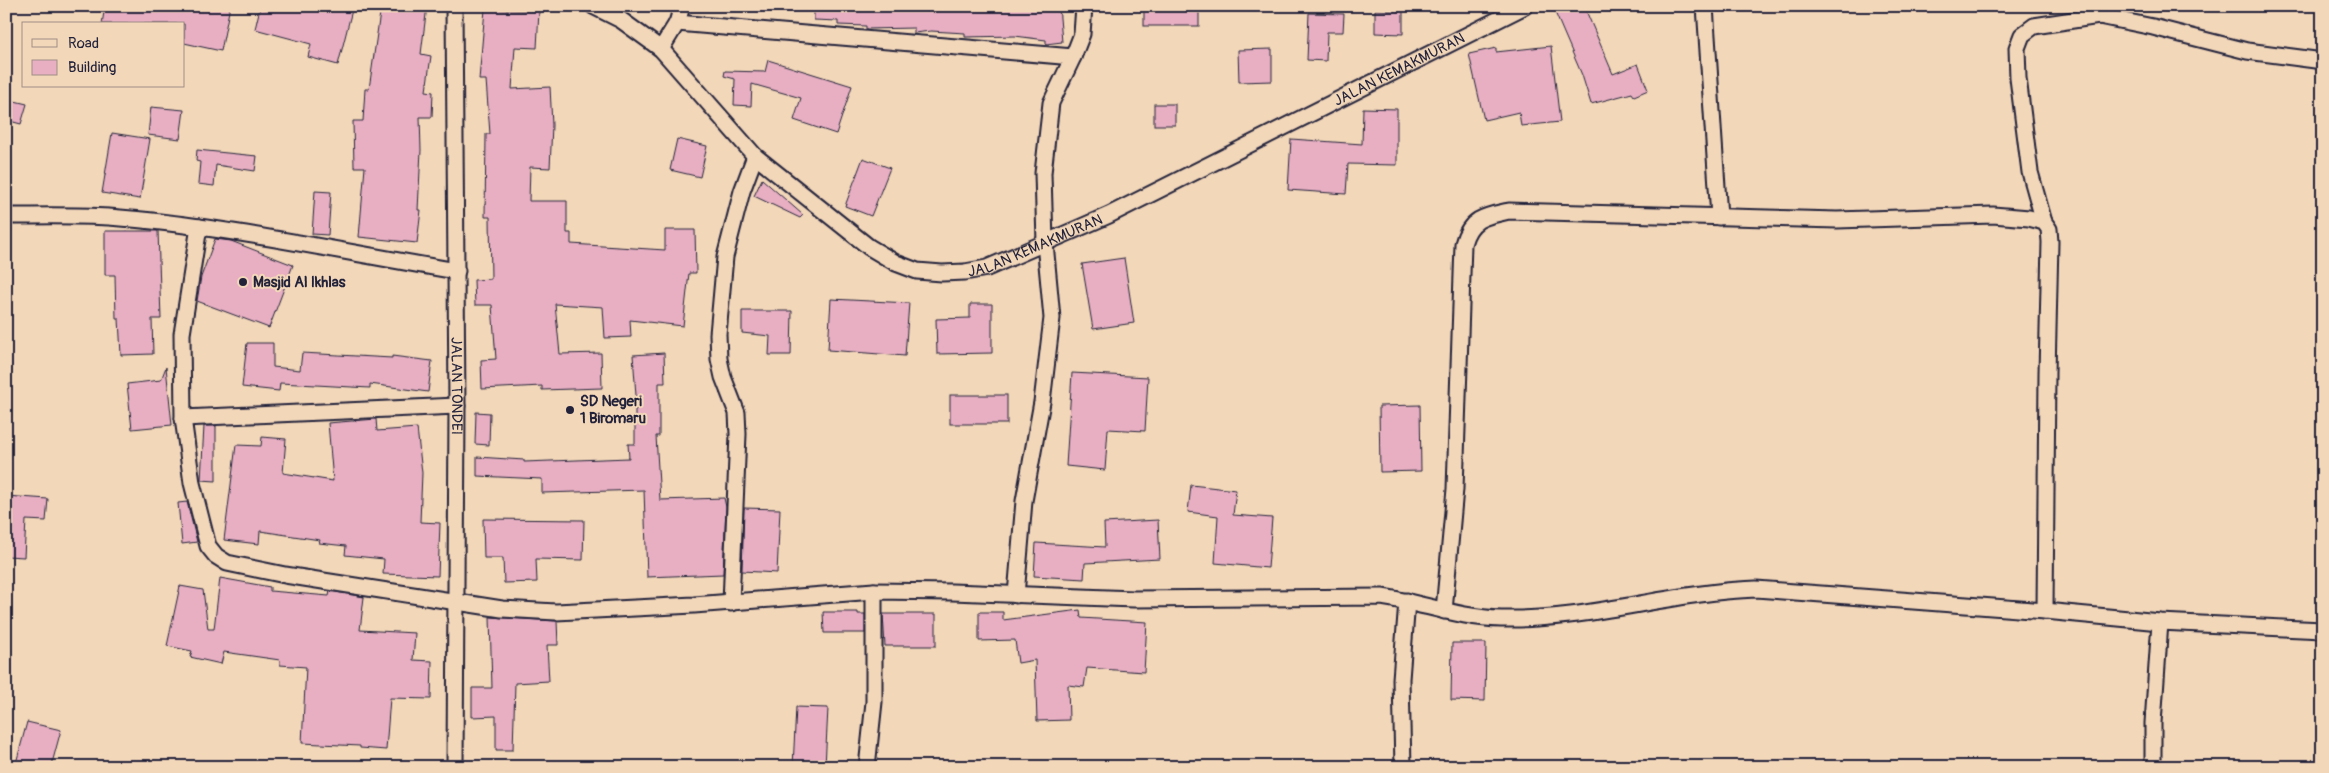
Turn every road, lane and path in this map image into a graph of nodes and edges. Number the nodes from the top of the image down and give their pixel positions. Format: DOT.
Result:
graph roads {
  1 [pos="454,6"];
  2 [pos="593,6"];
  3 [pos="682,6"];
  4 [pos="1084,6"];
  5 [pos="1525,6"];
  6 [pos="1705,6"];
  7 [pos="2100,11"];
  8 [pos="677,23"];
  9 [pos="661,49"];
  10 [pos="1073,57"];
  11 [pos="2323,61"];
  12 [pos="754,156"];
  13 [pos="6,216"];
  14 [pos="1719,216"];
  15 [pos="2044,222"];
  16 [pos="199,227"];
  17 [pos="1045,243"];
  18 [pos="457,271"];
  19 [pos="457,406"];
  20 [pos="183,418"];
  21 [pos="874,591"];
  22 [pos="1016,595"];
  23 [pos="1407,601"];
  24 [pos="457,602"];
  25 [pos="731,603"];
  26 [pos="1444,611"];
  27 [pos="2045,611"];
  28 [pos="2160,622"];
  29 [pos="2323,630"];
  30 [pos="455,767"];
  31 [pos="866,767"];
  32 [pos="1403,767"];
  33 [pos="2153,767"];
  1 -- 18 [label="street, JALAN TONDEI"];
  2 -- 9 [label="street, JALAN KEMAKMURAN"];
  3 -- 8 [label="street"];
  4 -- 10 [label="street"];
  5 -- 17 [label="street, JALAN KEMAKMURAN"];
  6 -- 14 [label="street"];
  7 -- 11 [label="street"];
  7 -- 15 [label="street"];
  8 -- 9 [label="street"];
  8 -- 10 [label="street"];
  9 -- 12 [label="street, JALAN KEMAKMURAN"];
  10 -- 17 [label="street"];
  12 -- 17 [label="street, JALAN KEMAKMURAN"];
  12 -- 25 [label="street"];
  13 -- 16 [label="street"];
  14 -- 15 [label="street"];
  14 -- 26 [label="street"];
  15 -- 27 [label="street"];
  16 -- 18 [label="street"];
  16 -- 20 [label="street"];
  17 -- 22 [label="street"];
  18 -- 19 [label="street, JALAN TONDEI"];
  19 -- 20 [label="street"];
  19 -- 24 [label="street, JALAN TONDEI"];
  20 -- 24 [label="street"];
  21 -- 22 [label="street"];
  21 -- 25 [label="street"];
  21 -- 31 [label="street"];
  22 -- 23 [label="street"];
  23 -- 26 [label="street"];
  23 -- 32 [label="street"];
  24 -- 25 [label="street"];
  24 -- 30 [label="street, JALAN TONDEI"];
  26 -- 27 [label="street"];
  27 -- 28 [label="street"];
  28 -- 29 [label="street"];
  28 -- 33 [label="street"];
}
